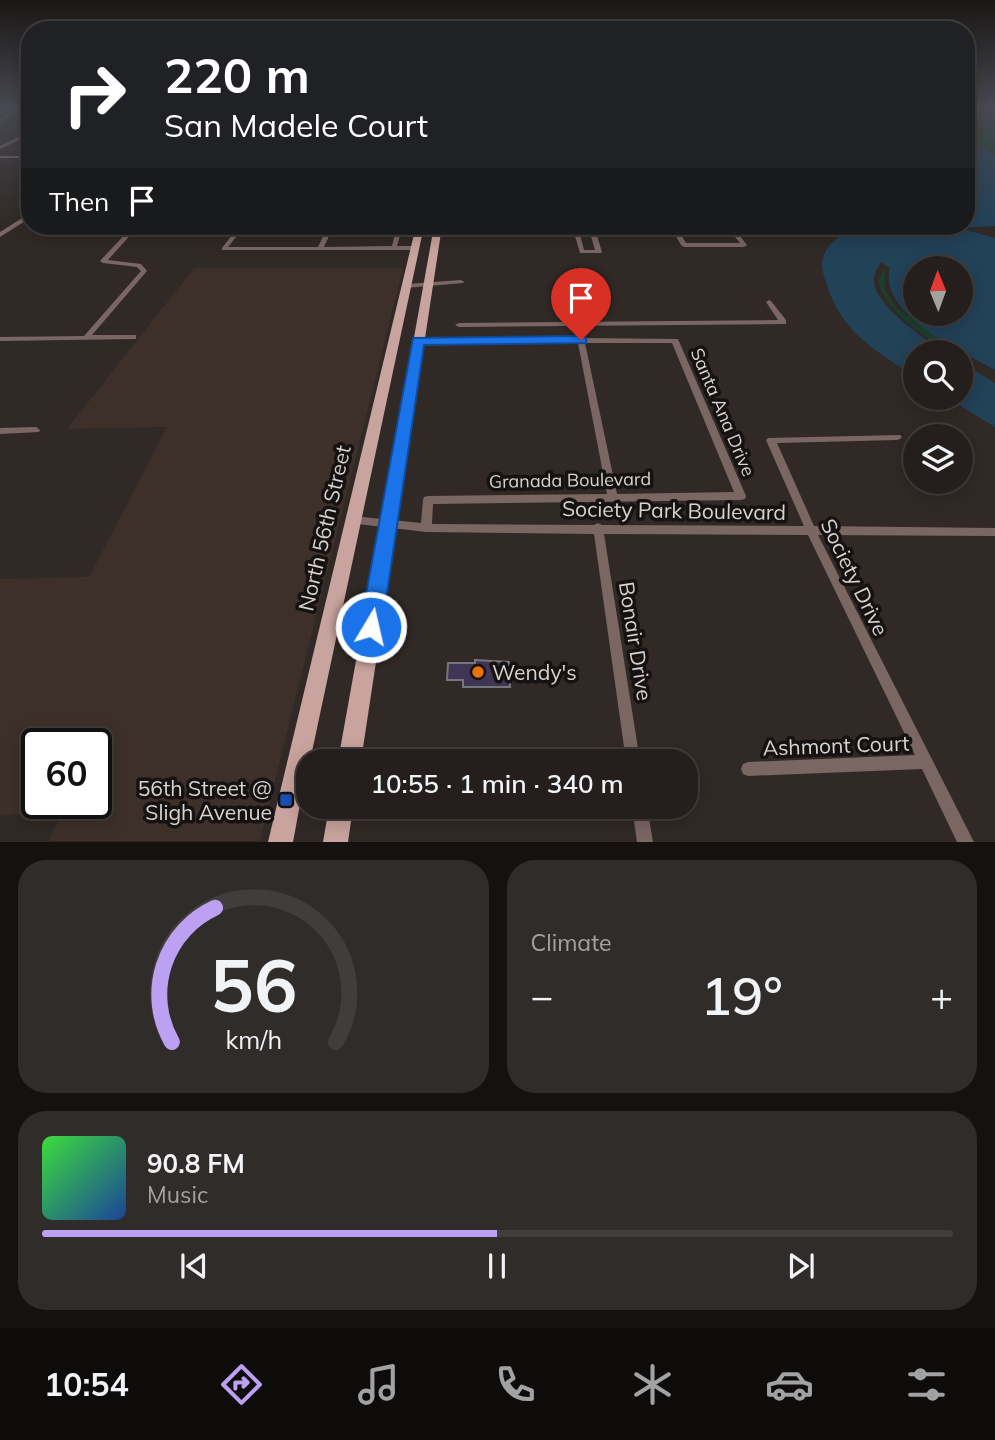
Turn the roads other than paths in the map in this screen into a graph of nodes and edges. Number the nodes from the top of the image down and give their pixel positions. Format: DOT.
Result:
graph roads {
  1 [pos="0,157"];
  2 [pos="21,157"];
  3 [pos="21,221"];
  4 [pos="0,235"];
  5 [pos="127,235"];
  6 [pos="235,235"];
  7 [pos="326,235"];
  8 [pos="398,235"];
  9 [pos="418,235"];
  10 [pos="437,235"];
  11 [pos="577,235"];
  12 [pos="594,235"];
  13 [pos="678,235"];
  14 [pos="736,235"];
  15 [pos="394,248"];
  16 [pos="415,248"];
  17 [pos="320,249"];
  18 [pos="461,282"];
  19 [pos="429,285"];
  20 [pos="406,286"];
  21 [pos="769,302"];
  22 [pos="459,325"];
  23 [pos="133,337"];
  24 [pos="86,338"];
  25 [pos="0,339"];
  26 [pos="581,340"];
  27 [pos="418,341"];
  28 [pos="36,430"];
  29 [pos="0,431"];
  30 [pos="897,437"];
  31 [pos="741,496"];
  32 [pos="613,497"];
  33 [pos="353,520"];
  34 [pos="387,525"];
  35 [pos="426,527"];
  36 [pos="598,527"];
  37 [pos="811,531"];
  38 [pos="995,532"];
  39 [pos="351,749"];
  40 [pos="631,749"];
  41 [pos="925,762"];
  42 [pos="748,769"];
  43 [pos="339,819"];
  44 [pos="642,819"];
  45 [pos="280,842"];
  46 [pos="335,842"];
  47 [pos="645,842"];
  48 [pos="966,842"];
  1 -- 2 [label="street"];
  3 -- 4 [label="street"];
  5 -- 24 [label="street"];
  6 -- 17 [label="street"];
  7 -- 17 [label="street"];
  8 -- 15 [label="street"];
  9 -- 16 [label="main road, North 56th Street"];
  10 -- 19 [label="main road"];
  11 -- 12 [label="street"];
  13 -- 14 [label="street"];
  15 -- 16 [label="street"];
  15 -- 17 [label="street"];
  16 -- 20 [label="main road, North 56th Street"];
  18 -- 19 [label="street"];
  19 -- 20 [label="street"];
  19 -- 27 [label="main road"];
  20 -- 33 [label="main road, North 56th Street"];
  21 -- 22 [label="street"];
  23 -- 24 [label="street"];
  24 -- 25 [label="street"];
  26 -- 27 [label="street"];
  26 -- 31 [label="street, Santa Ana Drive"];
  26 -- 32 [label="street"];
  27 -- 34 [label="main road"];
  28 -- 29 [label="street"];
  30 -- 37 [label="street, Society Drive"];
  31 -- 32 [label="street, Granada Boulevard"];
  32 -- 35 [label="street, Granada Boulevard"];
  33 -- 34 [label="street, Society Park Boulevard"];
  33 -- 45 [label="main road, North 56th Street"];
  34 -- 35 [label="street, Society Park Boulevard"];
  34 -- 39 [label="main road"];
  35 -- 36 [label="street, Society Park Boulevard"];
  36 -- 37 [label="street, Society Park Boulevard"];
  36 -- 40 [label="street, Bonair Drive"];
  37 -- 38 [label="street, Society Park Boulevard"];
  37 -- 41 [label="street, Society Drive"];
  41 -- 42 [label="street, Ashmont Court"];
  41 -- 48 [label="street, Society Drive"];
  43 -- 46 [label="main road"];
  44 -- 47 [label="street"];
}
